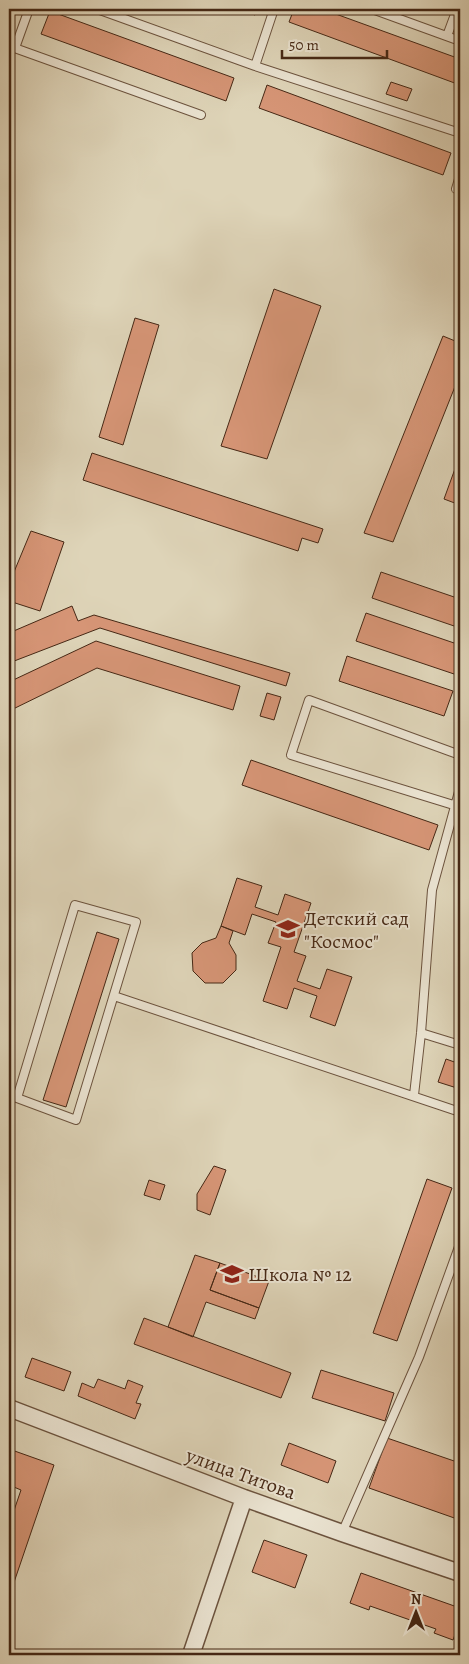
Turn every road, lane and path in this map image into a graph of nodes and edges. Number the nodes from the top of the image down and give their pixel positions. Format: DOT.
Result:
graph roads {
  1 [pos="30,9"];
  2 [pos="97,9"];
  3 [pos="274,9"];
  4 [pos="372,9"];
  5 [pos="457,9"];
  6 [pos="447,36"];
  7 [pos="460,41"];
  8 [pos="12,47"];
  9 [pos="255,66"];
  10 [pos="201,115"];
  11 [pos="460,134"];
  12 [pos="460,176"];
  13 [pos="456,189"];
  14 [pos="460,755"];
  15 [pos="460,788"];
  16 [pos="458,806"];
  17 [pos="114,996"];
  18 [pos="421,1033"];
  19 [pos="460,1045"];
  20 [pos="414,1095"];
  21 [pos="460,1112"];
  22 [pos="460,1244"];
  23 [pos="9,1408"];
  24 [pos="244,1498"];
  25 [pos="342,1534"];
  26 [pos="460,1573"];
  27 [pos="191,1655"];
  1 -- 8 [label="lane"];
  2 -- 9 [label="lane"];
  3 -- 9 [label="lane"];
  4 -- 6 [label="lane"];
  5 -- 6 [label="lane"];
  6 -- 7 [label="lane"];
  8 -- 10 [label="lane"];
  9 -- 11 [label="lane"];
  12 -- 13 [label="lane"];
  14 -- 16 [label="lane"];
  15 -- 16 [label="lane"];
  16 -- 18 [label="lane"];
  17 -- 17 [label="lane"];
  17 -- 20 [label="lane"];
  18 -- 19 [label="lane"];
  18 -- 20 [label="lane"];
  20 -- 21 [label="lane"];
  22 -- 25 [label="lane"];
  23 -- 24 [label="street, улица Титова"];
  24 -- 25 [label="street, улица Титова"];
  24 -- 27 [label="street"];
  25 -- 26 [label="street, улица Титова"];
}
